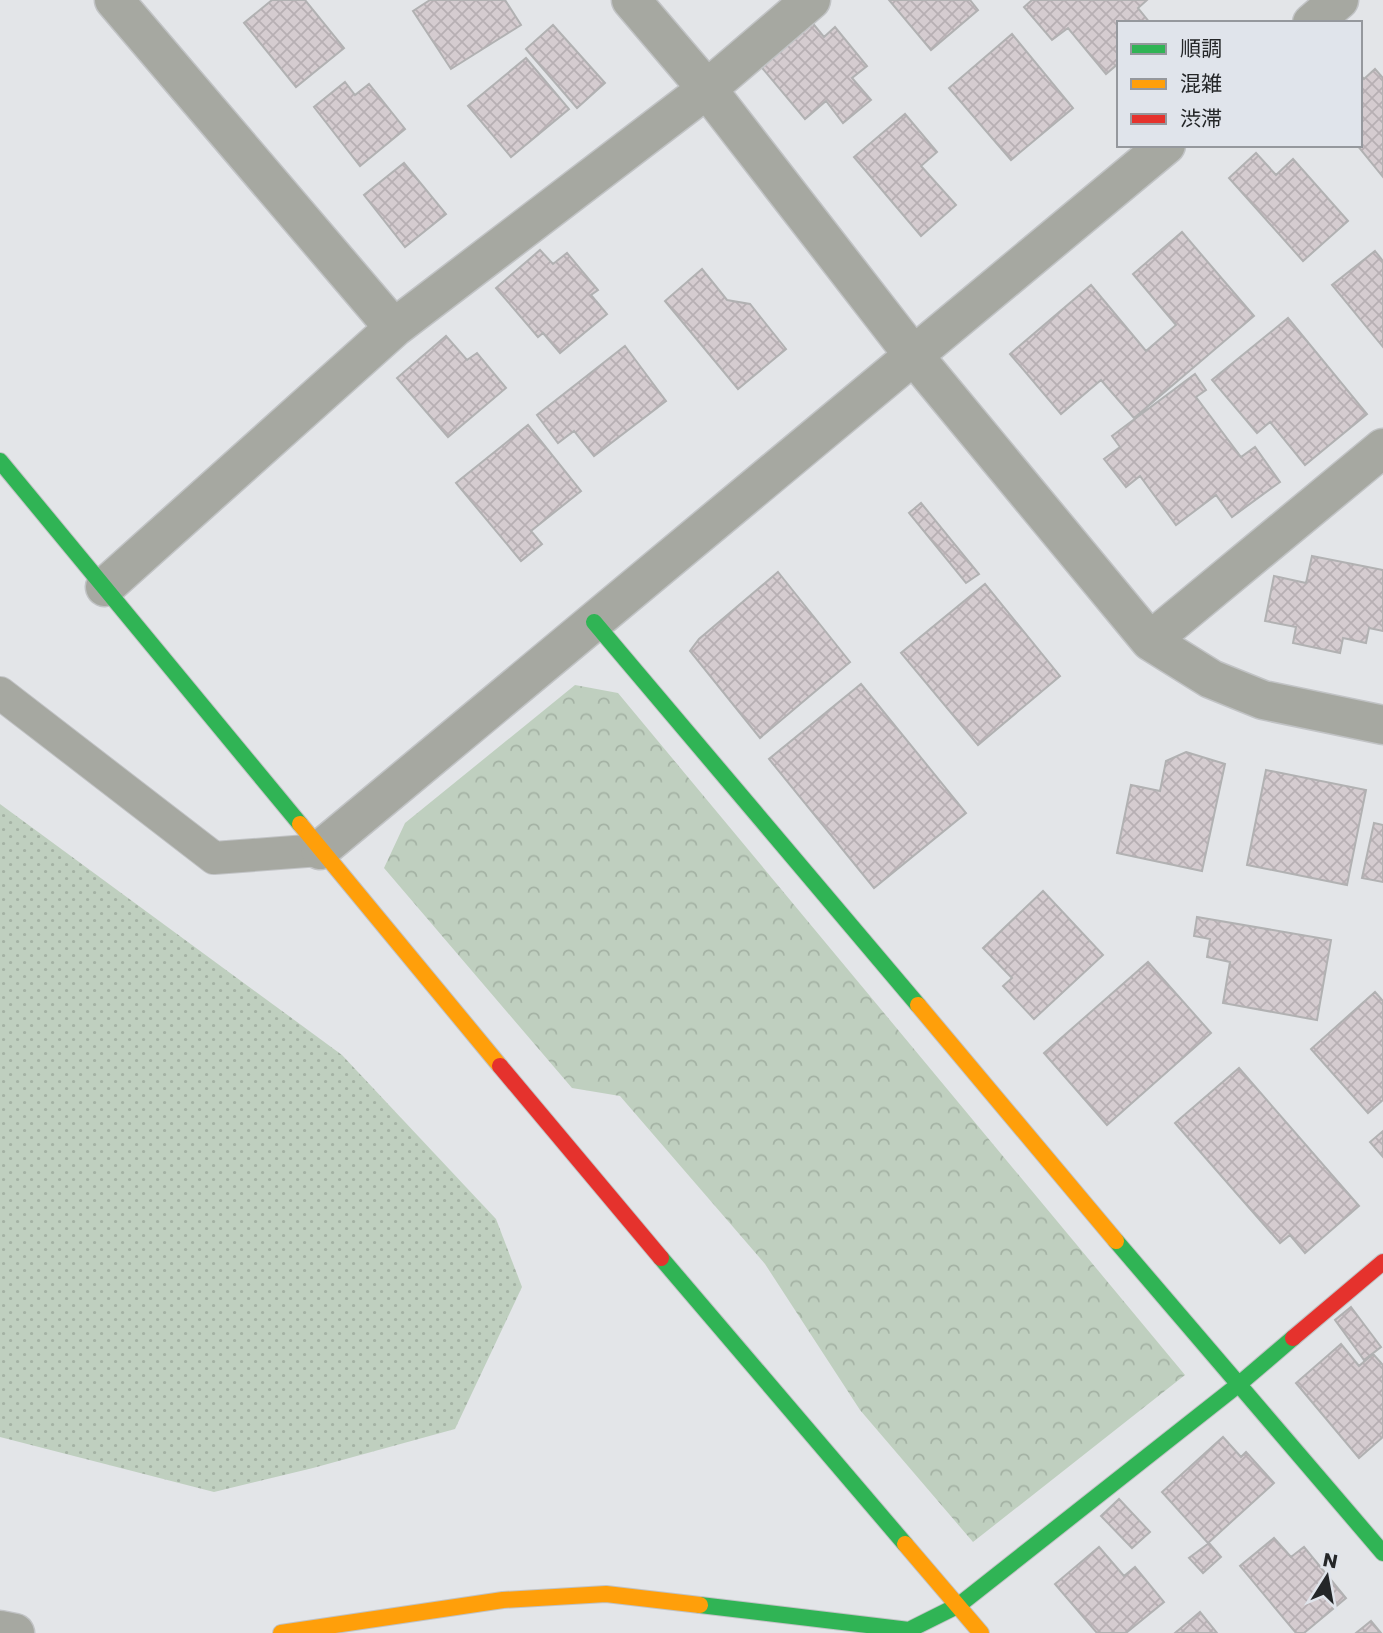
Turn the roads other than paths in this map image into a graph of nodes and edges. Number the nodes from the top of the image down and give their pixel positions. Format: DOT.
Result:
graph roads {
  1 [pos="114,0"];
  2 [pos="631,0"];
  3 [pos="811,0"];
  4 [pos="1339,0"];
  5 [pos="1314,21"];
  6 [pos="707,89"];
  7 [pos="1164,147"];
  8 [pos="394,328"];
  9 [pos="914,356"];
  10 [pos="1383,448"];
  11 [pos="0,461"];
  12 [pos="105,587"];
  13 [pos="594,622"];
  14 [pos="1150,641"];
  15 [pos="0,693"];
  16 [pos="1383,725"];
  17 [pos="320,850"];
  18 [pos="1383,1262"];
  19 [pos="1238,1385"];
  20 [pos="1383,1553"];
  21 [pos="959,1605"];
  22 [pos="0,1630"];
  23 [pos="15,1633"];
  24 [pos="281,1633"];
  25 [pos="981,1633"];
  1 -- 8 [label="street"];
  2 -- 6 [label="street"];
  3 -- 6 [label="street"];
  4 -- 5 [label="street"];
  6 -- 8 [label="street"];
  6 -- 9 [label="street"];
  7 -- 9 [label="street"];
  8 -- 12 [label="street"];
  9 -- 13 [label="street"];
  9 -- 14 [label="street"];
  10 -- 14 [label="street"];
  11 -- 12 [label="street"];
  12 -- 17 [label="street"];
  13 -- 17 [label="street"];
  13 -- 19 [label="street"];
  14 -- 16 [label="street"];
  15 -- 17 [label="lane"];
  17 -- 21 [label="street"];
  18 -- 19 [label="street"];
  19 -- 20 [label="street"];
  19 -- 21 [label="street"];
  21 -- 24 [label="street"];
  21 -- 25 [label="street"];
  22 -- 23 [label="street"];
}
